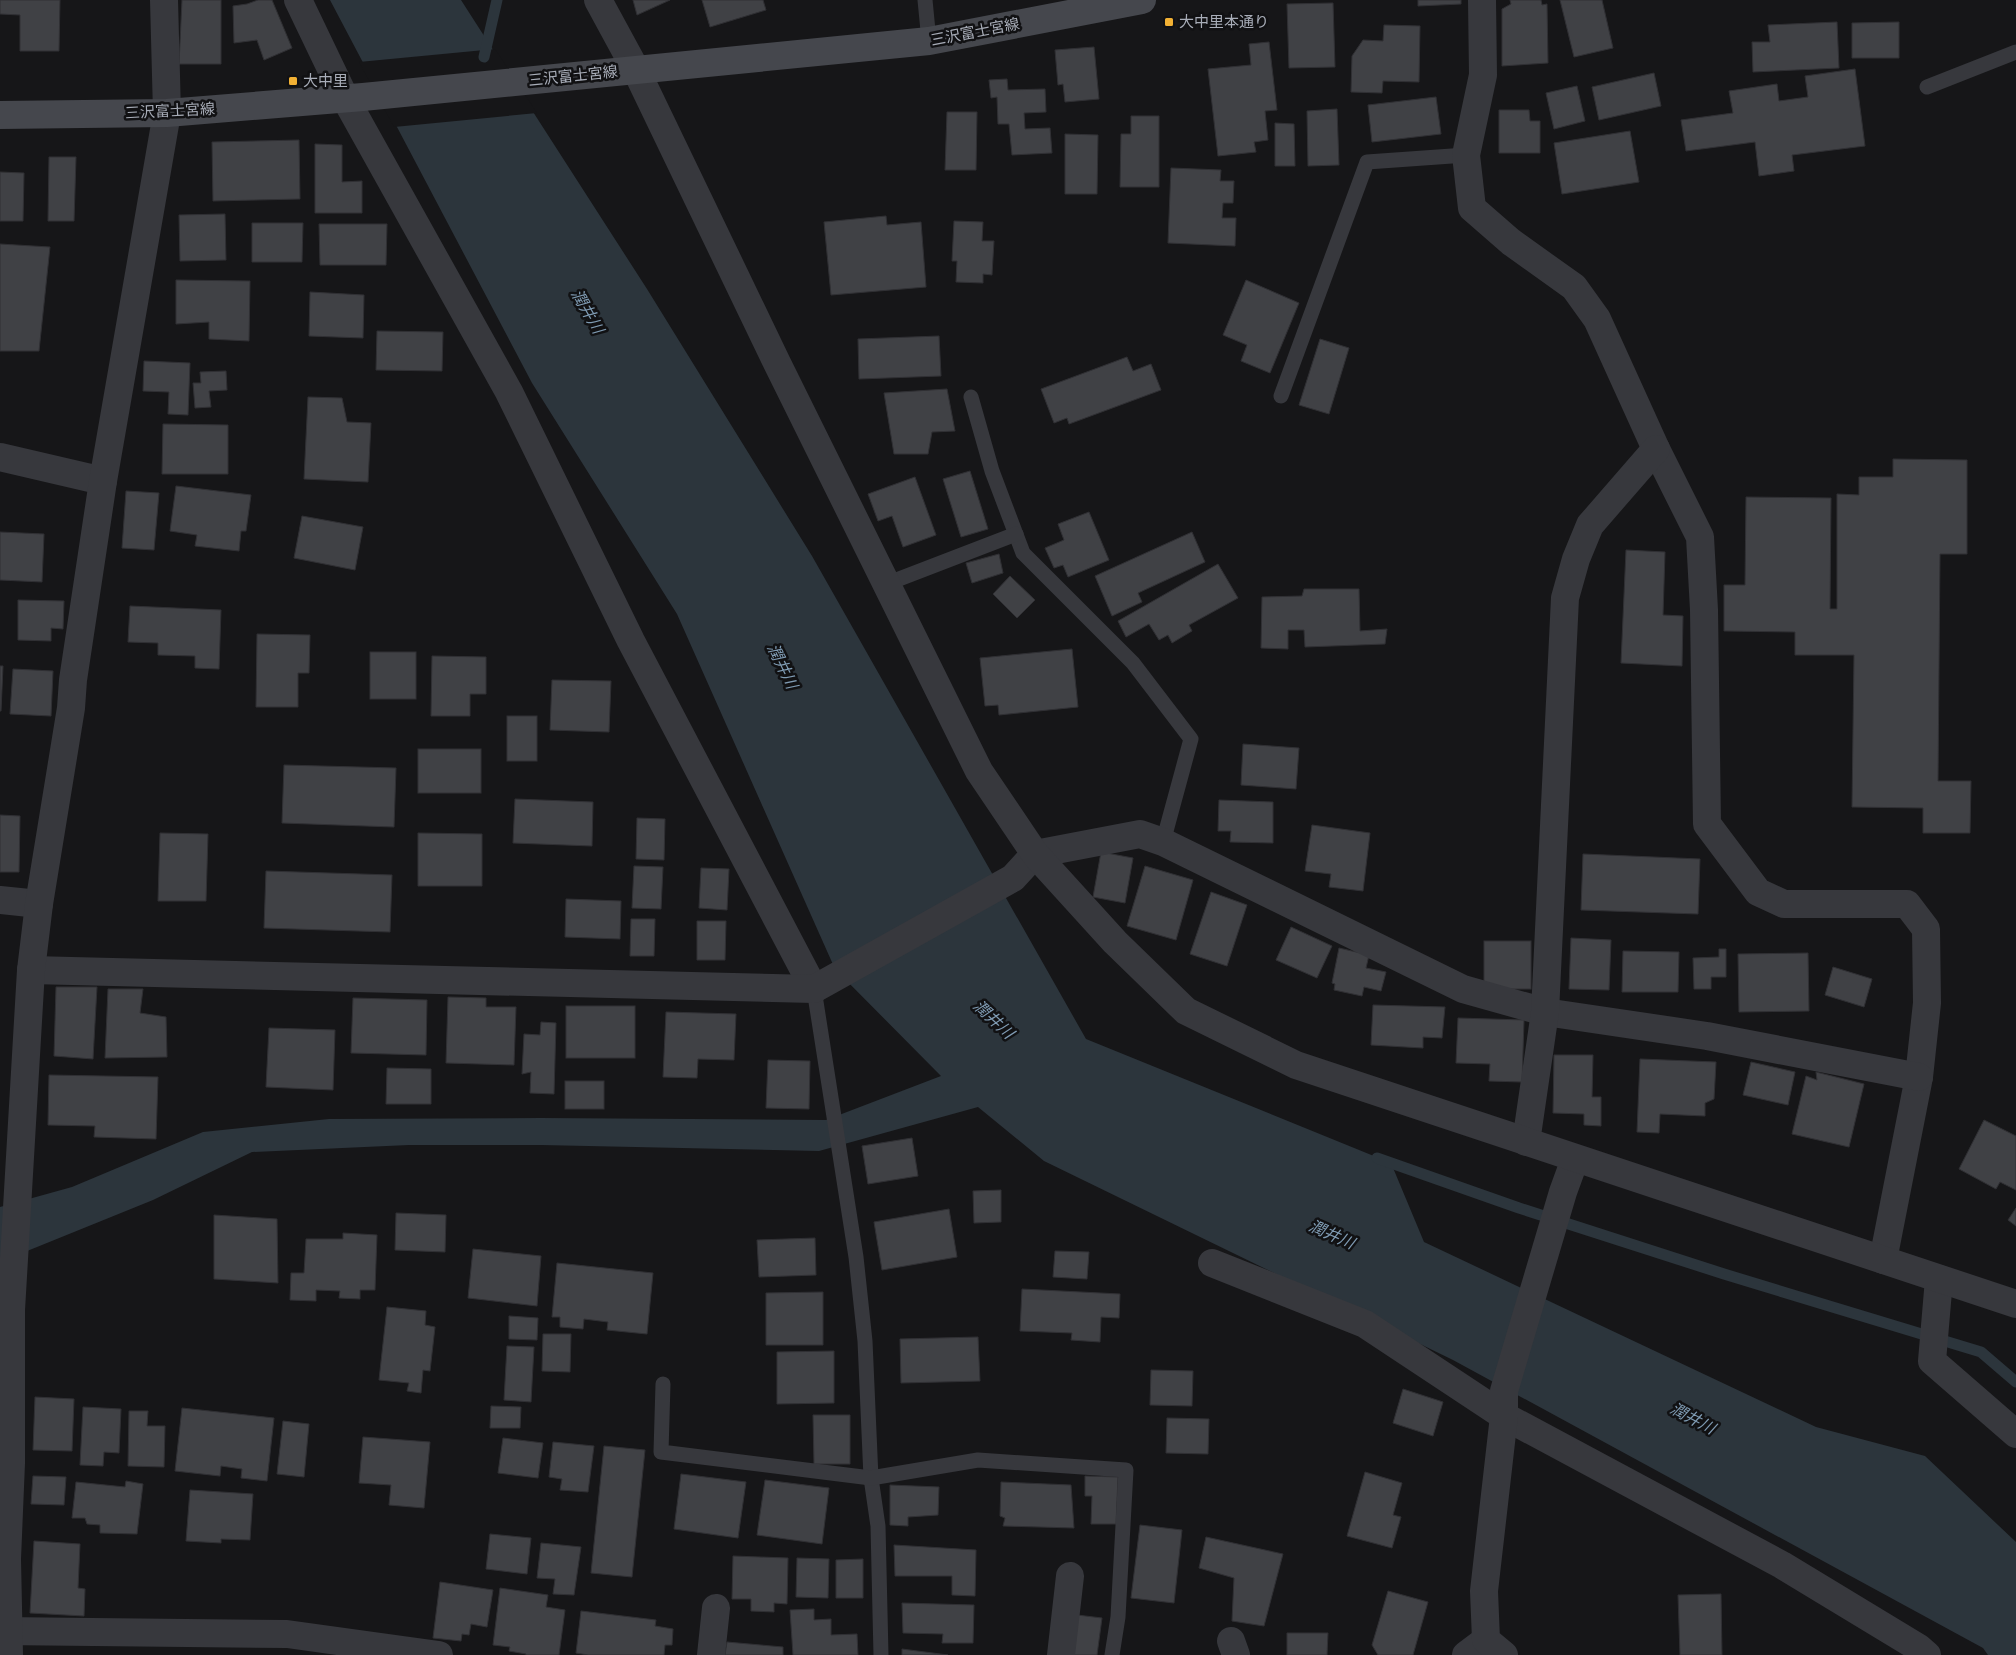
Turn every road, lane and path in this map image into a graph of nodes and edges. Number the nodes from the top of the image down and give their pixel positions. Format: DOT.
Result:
graph roads {
  1 [pos="164,0"];
  2 [pos="298,0"];
  3 [pos="598,0"];
  4 [pos="925,0"];
  5 [pos="1142,0"];
  6 [pos="1482,0"];
  7 [pos="929,41"];
  8 [pos="2016,52"];
  9 [pos="636,70"];
  10 [pos="1927,87"];
  11 [pos="354,98"];
  12 [pos="167,113"];
  13 [pos="0,115"];
  14 [pos="1466,155"];
  15 [pos="1281,396"];
  16 [pos="971,397"];
  17 [pos="1656,449"];
  18 [pos="0,457"];
  19 [pos="103,482"];
  20 [pos="1016,534"];
  21 [pos="886,584"];
  22 [pos="1163,842"];
  23 [pos="1035,854"];
  24 [pos="0,900"];
  25 [pos="39,904"];
  26 [pos="31,970"];
  27 [pos="814,989"];
  28 [pos="1544,1012"];
  29 [pos="1919,1077"];
  30 [pos="1526,1142"];
  31 [pos="10,1151"];
  32 [pos="1575,1159"];
  33 [pos="1883,1260"];
  34 [pos="1212,1263"];
  35 [pos="1939,1279"];
  36 [pos="2016,1304"];
  37 [pos="663,1384"];
  38 [pos="1504,1404"];
  39 [pos="2016,1434"];
  40 [pos="871,1478"];
  41 [pos="1070,1576"];
  42 [pos="716,1608"];
  43 [pos="6,1639"];
  44 [pos="1485,1650"];
  45 [pos="440,1655"];
  46 [pos="711,1655"];
  47 [pos="881,1655"];
  48 [pos="1061,1655"];
  49 [pos="1112,1655"];
  50 [pos="1927,1655"];
  1 -- 12 [label="street"];
  2 -- 11 [label="street"];
  3 -- 9 [label="street"];
  4 -- 7 [label="lane"];
  5 -- 7 [label="main road, 三沢富士宮線"];
  6 -- 14 [label="street"];
  7 -- 9 [label="main road, 三沢富士宮線"];
  8 -- 10 [label="lane"];
  9 -- 11 [label="main road, 三沢富士宮線"];
  9 -- 21 [label="street"];
  11 -- 12 [label="main road, 三沢富士宮線"];
  11 -- 27 [label="street"];
  12 -- 13 [label="main road, 三沢富士宮線"];
  12 -- 19 [label="street"];
  14 -- 15 [label="lane"];
  14 -- 17 [label="street"];
  16 -- 20 [label="lane"];
  17 -- 28 [label="street"];
  17 -- 29 [label="street"];
  18 -- 19 [label="street"];
  19 -- 25 [label="street"];
  20 -- 21 [label="lane"];
  20 -- 22 [label="lane"];
  21 -- 23 [label="street"];
  22 -- 23 [label="street"];
  22 -- 28 [label="street"];
  23 -- 27 [label="street"];
  23 -- 30 [label="street"];
  24 -- 25 [label="street"];
  25 -- 26 [label="street"];
  26 -- 27 [label="street"];
  26 -- 31 [label="street"];
  27 -- 40 [label="lane"];
  28 -- 29 [label="street"];
  28 -- 30 [label="street"];
  29 -- 33 [label="street"];
  30 -- 32 [label="street"];
  31 -- 43 [label="street"];
  32 -- 33 [label="street"];
  32 -- 38 [label="street"];
  33 -- 35 [label="street"];
  34 -- 38 [label="street"];
  35 -- 36 [label="street"];
  35 -- 39 [label="street"];
  37 -- 40 [label="lane"];
  38 -- 44 [label="street"];
  38 -- 50 [label="street"];
  40 -- 47 [label="lane"];
  40 -- 49 [label="lane"];
  41 -- 48 [label="street"];
  42 -- 46 [label="street"];
  43 -- 45 [label="street"];
}
